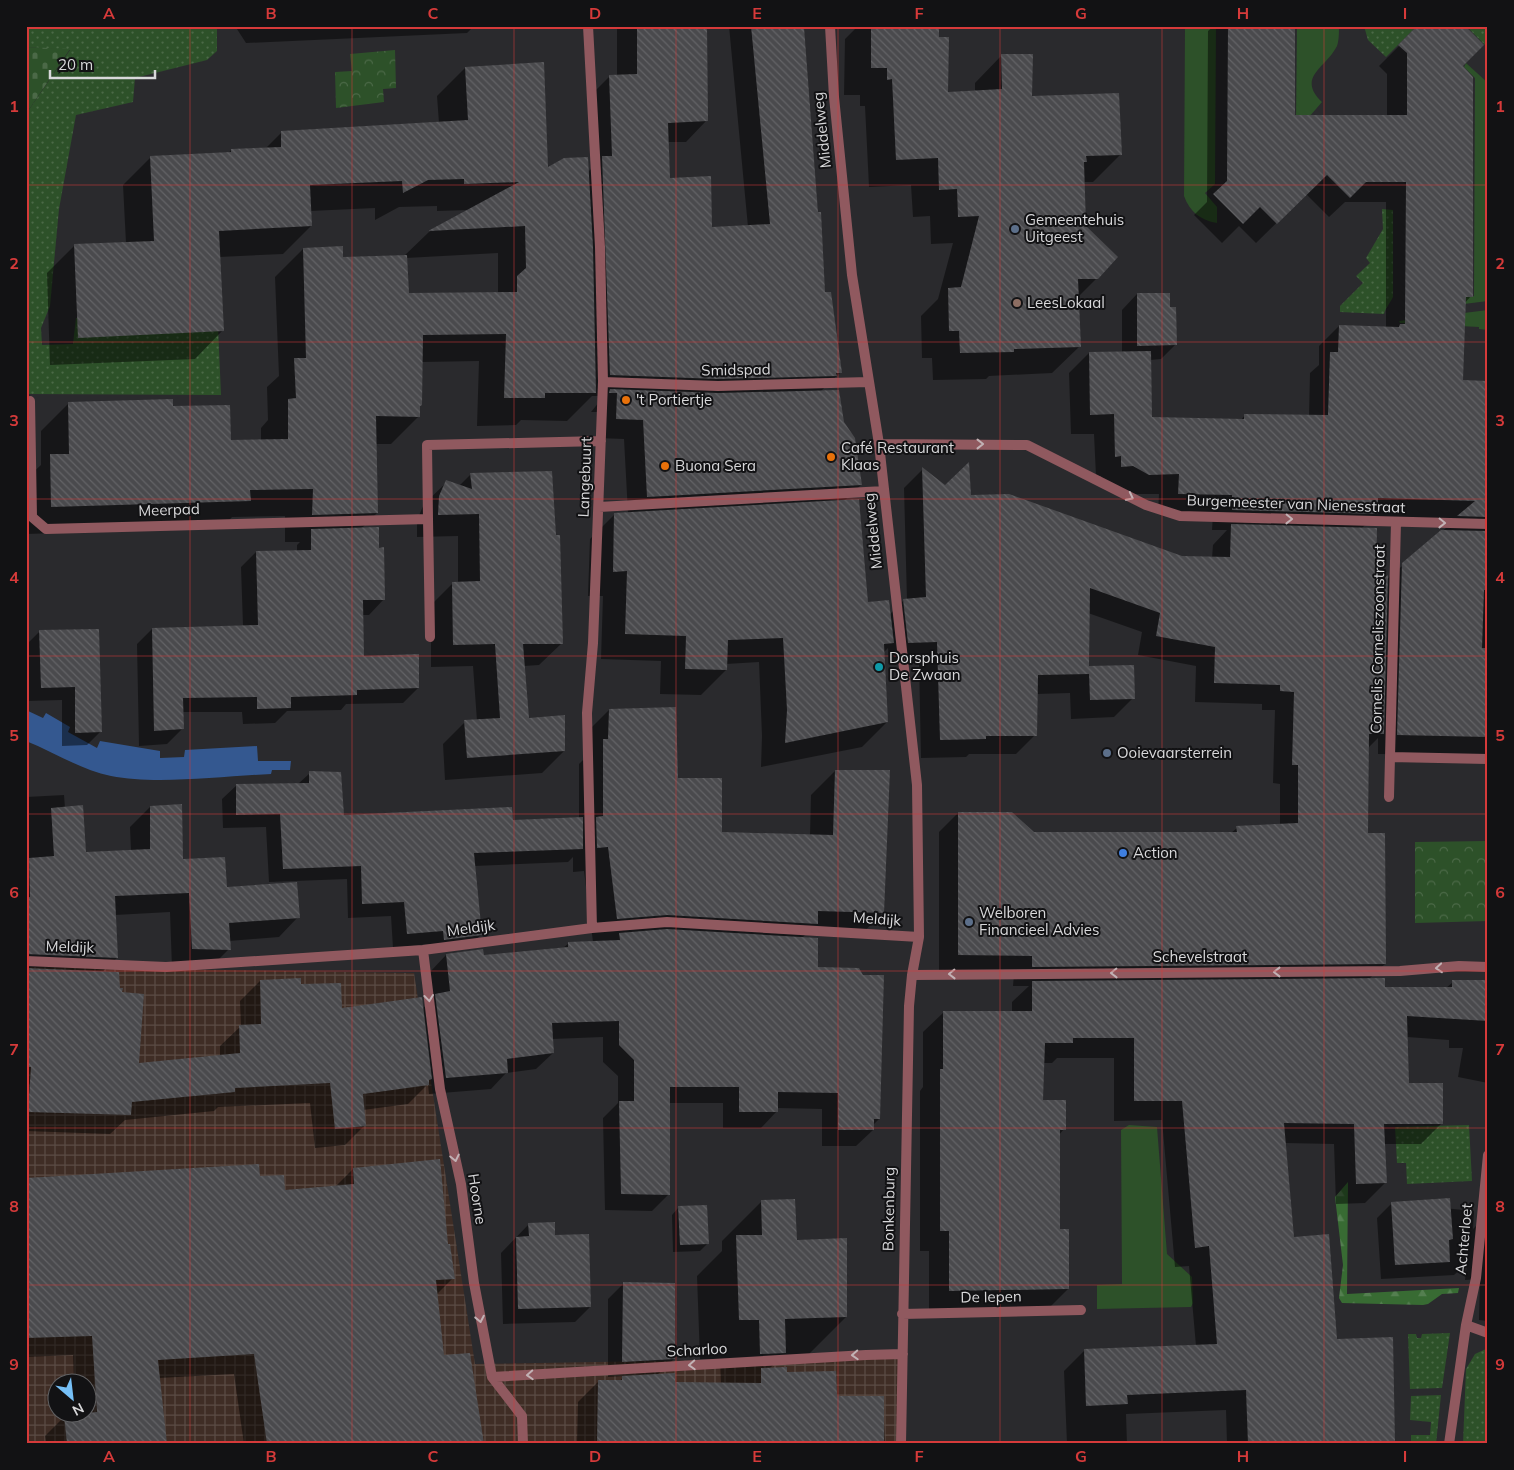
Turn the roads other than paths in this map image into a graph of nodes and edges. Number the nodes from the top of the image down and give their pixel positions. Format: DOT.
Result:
graph roads {
  1 [pos="588,26"];
  2 [pos="830,26"];
  3 [pos="604,382"];
  4 [pos="869,382"];
  5 [pos="30,402"];
  6 [pos="601,441"];
  7 [pos="879,444"];
  8 [pos="884,491"];
  9 [pos="599,507"];
  10 [pos="428,519"];
  11 [pos="1396,522"];
  12 [pos="1488,524"];
  13 [pos="430,637"];
  14 [pos="1390,757"];
  15 [pos="1488,759"];
  16 [pos="1389,797"];
  17 [pos="592,928"];
  18 [pos="919,937"];
  19 [pos="423,950"];
  20 [pos="26,960"];
  21 [pos="1488,967"];
  22 [pos="912,975"];
  23 [pos="1488,1155"];
  24 [pos="1081,1310"];
  25 [pos="902,1314"];
  26 [pos="1466,1324"];
  27 [pos="1488,1334"];
  28 [pos="903,1354"];
  29 [pos="492,1377"];
  30 [pos="523,1444"];
  31 [pos="900,1444"];
  32 [pos="1449,1444"];
  1 -- 3 [label="street, Langebuurt"];
  2 -- 4 [label="street, Middelweg"];
  3 -- 4 [label="street, Smidspad"];
  3 -- 6 [label="street, Langebuurt"];
  4 -- 7 [label="street, Middelweg"];
  5 -- 10 [label="street, Meerpad"];
  6 -- 9 [label="street, Langebuurt"];
  6 -- 10 [label="street"];
  7 -- 8 [label="street, Middelweg"];
  7 -- 11 [label="street, Burgemeester van Nienesstraat, one-way"];
  8 -- 9 [label="street"];
  8 -- 18 [label="street, Middelweg"];
  9 -- 17 [label="street, Langebuurt"];
  10 -- 13 [label="street"];
  11 -- 12 [label="street, Burgemeester van Nienesstraat, one-way"];
  11 -- 14 [label="street, Cornelis Corneliszoonstraat"];
  14 -- 15 [label="street"];
  14 -- 16 [label="street, Cornelis Corneliszoonstraat"];
  17 -- 18 [label="street, Meldijk"];
  17 -- 19 [label="street, Meldijk"];
  18 -- 22 [label="street, Middelweg"];
  19 -- 20 [label="street, Meldijk"];
  19 -- 29 [label="street, Hoorne, one-way"];
  21 -- 22 [label="street, Schevelstraat, one-way"];
  22 -- 25 [label="street, Bonkenburg"];
  23 -- 26 [label="street, Achterloet"];
  24 -- 25 [label="street, De Iepen"];
  25 -- 28 [label="street, Bonkenburg"];
  26 -- 27 [label="street"];
  26 -- 32 [label="street, Achterloet"];
  28 -- 29 [label="street, Scharloo, one-way"];
  28 -- 31 [label="street, Bonkenburg"];
  29 -- 30 [label="street, Hoorne"];
}
